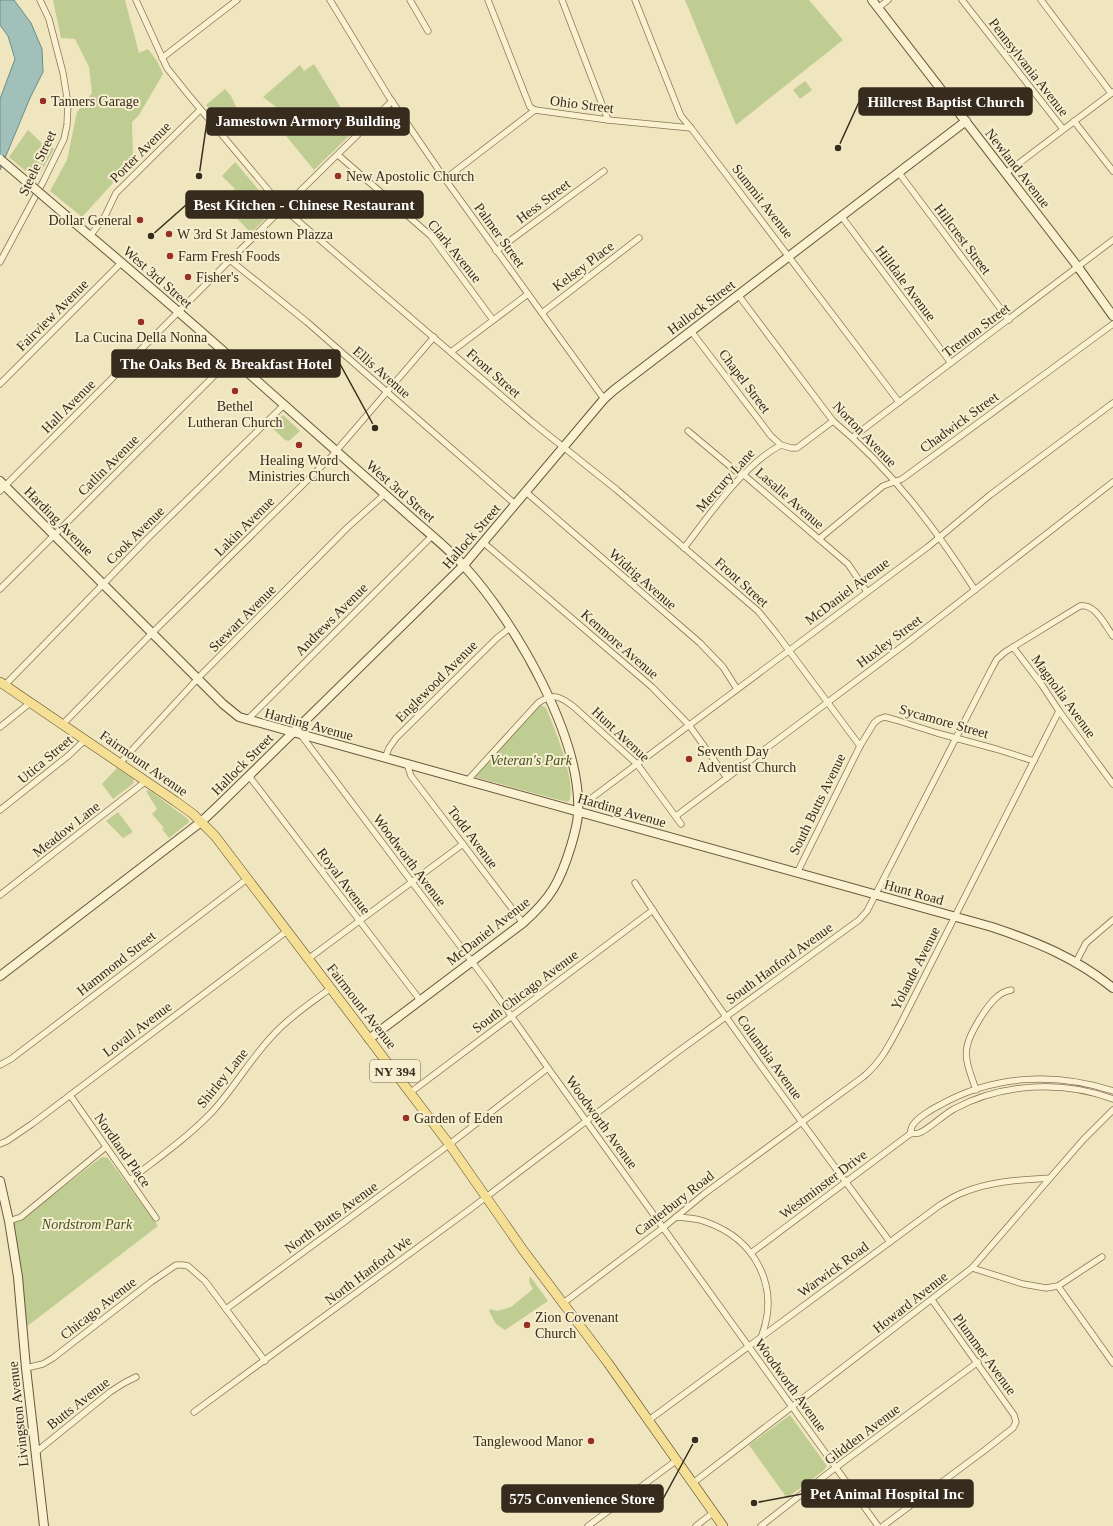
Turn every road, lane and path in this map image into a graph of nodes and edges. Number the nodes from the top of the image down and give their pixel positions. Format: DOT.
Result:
graph roads {
  1 [pos="40,0"];
  2 [pos="136,0"];
  3 [pos="237,0"];
  4 [pos="330,0"];
  5 [pos="410,0"];
  6 [pos="488,0"];
  7 [pos="562,0"];
  8 [pos="635,0"];
  9 [pos="872,0"];
  10 [pos="888,0"];
  11 [pos="962,0"];
  12 [pos="1041,0"];
  13 [pos="878,8"];
  14 [pos="428,31"];
  15 [pos="162,58"];
  16 [pos="1112,93"];
  17 [pos="392,102"];
  18 [pos="200,110"];
  19 [pos="535,110"];
  20 [pos="608,120"];
  21 [pos="966,121"];
  22 [pos="1074,121"];
  23 [pos="691,128"];
  24 [pos="1063,129"];
  25 [pos="338,155"];
  26 [pos="0,159"];
  27 [pos="604,171"];
  28 [pos="1113,171"];
  29 [pos="899,173"];
  30 [pos="1006,173"];
  31 [pos="445,179"];
  32 [pos="284,209"];
  33 [pos="842,217"];
  34 [pos="90,236"];
  35 [pos="639,238"];
  36 [pos="1113,240"];
  37 [pos="496,251"];
  38 [pos="790,256"];
  39 [pos="230,260"];
  40 [pos="0,262"];
  41 [pos="121,262"];
  42 [pos="1078,267"];
  43 [pos="528,294"];
  44 [pos="739,296"];
  45 [pos="179,312"];
  46 [pos="542,313"];
  47 [pos="1113,316"];
  48 [pos="493,320"];
  49 [pos="1009,320"];
  50 [pos="1113,324"];
  51 [pos="691,331"];
  52 [pos="434,337"];
  53 [pos="450,352"];
  54 [pos="232,358"];
  55 [pos="951,363"];
  56 [pos="0,384"];
  57 [pos="387,392"];
  58 [pos="604,399"];
  59 [pos="899,402"];
  60 [pos="1113,403"];
  61 [pos="284,405"];
  62 [pos="833,421"];
  63 [pos="688,431"];
  64 [pos="853,437"];
  65 [pos="781,445"];
  66 [pos="564,447"];
  67 [pos="336,451"];
  68 [pos="744,475"];
  69 [pos="895,482"];
  70 [pos="1113,482"];
  71 [pos="2,486"];
  72 [pos="526,492"];
  73 [pos="385,494"];
  74 [pos="516,504"];
  75 [pos="55,535"];
  76 [pos="432,536"];
  77 [pos="939,538"];
  78 [pos="819,539"];
  79 [pos="484,543"];
  80 [pos="684,548"];
  81 [pos="464,565"];
  82 [pos="104,584"];
  83 [pos="0,589"];
  84 [pos="975,590"];
  85 [pos="868,592"];
  86 [pos="511,627"];
  87 [pos="152,633"];
  88 [pos="1113,636"];
  89 [pos="1014,647"];
  90 [pos="789,651"];
  91 [pos="992,668"];
  92 [pos="198,679"];
  93 [pos="2,684"];
  94 [pos="738,689"];
  95 [pos="548,698"];
  96 [pos="30,703"];
  97 [pos="828,703"];
  98 [pos="1059,711"];
  99 [pos="247,720"];
  100 [pos="63,724"];
  101 [pos="689,725"];
  102 [pos="0,727"];
  103 [pos="297,734"];
  104 [pos="957,738"];
  105 [pos="86,740"];
  106 [pos="860,746"];
  107 [pos="385,758"];
  108 [pos="1034,762"];
  109 [pos="120,763"];
  110 [pos="407,764"];
  111 [pos="637,764"];
  112 [pos="249,776"];
  113 [pos="727,778"];
  114 [pos="146,781"];
  115 [pos="467,781"];
  116 [pos="1113,784"];
  117 [pos="593,797"];
  118 [pos="0,810"];
  119 [pos="578,812"];
  120 [pos="676,816"];
  121 [pos="201,822"];
  122 [pos="682,824"];
  123 [pos="463,844"];
  124 [pos="697,845"];
  125 [pos="797,873"];
  126 [pos="247,879"];
  127 [pos="412,882"];
  128 [pos="635,883"];
  129 [pos="0,895"];
  130 [pos="876,895"];
  131 [pos="653,910"];
  132 [pos="953,917"];
  133 [pos="360,920"];
  134 [pos="1113,920"];
  135 [pos="523,923"];
  136 [pos="287,931"];
  137 [pos="308,959"];
  138 [pos="472,962"];
  139 [pos="1076,962"];
  140 [pos="0,976"];
  141 [pos="331,988"];
  142 [pos="1113,988"];
  143 [pos="1011,990"];
  144 [pos="420,1000"];
  145 [pos="512,1016"];
  146 [pos="726,1016"];
  147 [pos="369,1039"];
  148 [pos="0,1066"];
  149 [pos="548,1068"];
  150 [pos="976,1090"];
  151 [pos="1113,1091"];
  152 [pos="411,1092"];
  153 [pos="70,1095"];
  154 [pos="1113,1099"];
  155 [pos="1113,1110"];
  156 [pos="586,1121"];
  157 [pos="802,1122"];
  158 [pos="910,1134"];
  159 [pos="0,1144"];
  160 [pos="449,1144"];
  161 [pos="106,1148"];
  162 [pos="1050,1178"];
  163 [pos="130,1180"];
  164 [pos="0,1181"];
  165 [pos="846,1182"];
  166 [pos="485,1197"];
  167 [pos="676,1217"];
  168 [pos="156,1218"];
  169 [pos="9,1221"];
  170 [pos="664,1227"];
  171 [pos="890,1242"];
  172 [pos="751,1253"];
  173 [pos="1102,1257"];
  174 [pos="972,1268"];
  175 [pos="1058,1286"];
  176 [pos="932,1300"];
  177 [pos="562,1304"];
  178 [pos="226,1309"];
  179 [pos="762,1335"];
  180 [pos="748,1346"];
  181 [pos="265,1361"];
  182 [pos="978,1362"];
  183 [pos="1113,1363"];
  184 [pos="26,1368"];
  185 [pos="136,1377"];
  186 [pos="791,1407"];
  187 [pos="194,1412"];
  188 [pos="649,1420"];
  189 [pos="36,1452"];
  190 [pos="677,1460"];
  191 [pos="836,1468"];
  192 [pos="693,1483"];
  193 [pos="714,1512"];
  194 [pos="44,1526"];
  195 [pos="588,1526"];
  196 [pos="696,1526"];
  197 [pos="723,1526"];
  198 [pos="761,1526"];
  199 [pos="878,1526"];
  200 [pos="883,1526"];
  1 -- 40 [label="street, Steele Street"];
  2 -- 15 [label="street, Front Street"];
  3 -- 15 [label="street"];
  4 -- 17 [label="street, Palmer Street"];
  5 -- 14 [label="street"];
  6 -- 19 [label="street"];
  7 -- 20 [label="street"];
  8 -- 23 [label="street, Summit Avenue"];
  9 -- 13 [label="street, Newland Avenue"];
  10 -- 13 [label="street"];
  11 -- 24 [label="street, Pennsylvania Avenue"];
  12 -- 16 [label="street"];
  13 -- 21 [label="street, Newland Avenue"];
  15 -- 18 [label="street, Front Street"];
  16 -- 22 [label="street"];
  17 -- 25 [label="street, Hall Avenue"];
  17 -- 31 [label="street, Palmer Street"];
  18 -- 32 [label="street, Front Street"];
  18 -- 34 [label="street, Porter Avenue"];
  19 -- 20 [label="street, Ohio Street"];
  19 -- 31 [label="street, Ohio Street"];
  20 -- 23 [label="street, Ohio Street"];
  21 -- 29 [label="street, Hallock Street"];
  21 -- 30 [label="street, Newland Avenue"];
  22 -- 24 [label="street"];
  22 -- 28 [label="street, Pennsylvania Avenue"];
  23 -- 38 [label="street, Summit Avenue"];
  24 -- 30 [label="street"];
  25 -- 32 [label="street, Hall Avenue"];
  25 -- 48 [label="street, Clark Avenue"];
  26 -- 34 [label="street, West 3rd Street, bridge"];
  27 -- 37 [label="street, Hess Street"];
  29 -- 33 [label="street, Hallock Street"];
  29 -- 49 [label="street, Hillcrest Street"];
  30 -- 42 [label="street, Newland Avenue"];
  31 -- 37 [label="street, Palmer Street"];
  32 -- 39 [label="street, Hall Avenue"];
  32 -- 52 [label="street, Front Street"];
  33 -- 38 [label="street, Hallock Street"];
  33 -- 55 [label="street, Hilldale Avenue"];
  34 -- 41 [label="street, West 3rd Street"];
  35 -- 46 [label="street, Kelsey Place"];
  36 -- 42 [label="street, Trenton Street"];
  37 -- 43 [label="street, Palmer Street"];
  38 -- 44 [label="street, Hallock Street"];
  38 -- 59 [label="street, Summit Avenue"];
  39 -- 45 [label="street, Hall Avenue"];
  39 -- 57 [label="street, Ellis Avenue"];
  41 -- 45 [label="street, West 3rd Street"];
  41 -- 56 [label="street, Fairview Avenue"];
  42 -- 47 [label="street, Newland Avenue"];
  42 -- 49 [label="street, Trenton Street"];
  43 -- 46 [label="street, Palmer Street"];
  43 -- 48 [label="street"];
  44 -- 51 [label="street, Hallock Street"];
  44 -- 62 [label="street, Norton Avenue"];
  45 -- 54 [label="street, West 3rd Street"];
  45 -- 71 [label="street, Hall Avenue"];
  46 -- 58 [label="street, Palmer Street"];
  48 -- 53 [label="street"];
  49 -- 55 [label="street, Trenton Street"];
  50 -- 69 [label="street, Chadwick Street"];
  51 -- 58 [label="street, Hallock Street"];
  51 -- 65 [label="street, Chapel Street"];
  52 -- 53 [label="street, Front Street"];
  52 -- 57 [label="street, Lakin Avenue"];
  53 -- 66 [label="street, Front Street"];
  54 -- 61 [label="street, West 3rd Street"];
  54 -- 75 [label="street, Catlin Avenue"];
  55 -- 59 [label="street, Trenton Street"];
  57 -- 67 [label="street, Lakin Avenue"];
  57 -- 74 [label="street, Ellis Avenue"];
  58 -- 66 [label="street, Hallock Street"];
  59 -- 64 [label="street, Trenton Street"];
  60 -- 77 [label="street, McDaniel Avenue"];
  61 -- 67 [label="street, West 3rd Street"];
  61 -- 82 [label="street, Cook Avenue"];
  62 -- 64 [label="street, Norton Avenue"];
  62 -- 65 [label="street"];
  63 -- 68 [label="street, Lasalle Avenue"];
  64 -- 69 [label="street, Norton Avenue"];
  65 -- 68 [label="street, Mercury Lane"];
  66 -- 72 [label="street, Hallock Street"];
  66 -- 80 [label="street, Front Street"];
  67 -- 73 [label="street, West 3rd Street"];
  67 -- 87 [label="street, Lakin Avenue"];
  68 -- 78 [label="street, Lasalle Avenue"];
  68 -- 80 [label="street, Mercury Lane"];
  69 -- 77 [label="street, Norton Avenue"];
  69 -- 78 [label="street, Chadwick Street"];
  70 -- 84 [label="street, Huxley Street"];
  71 -- 75 [label="street, Harding Avenue"];
  72 -- 74 [label="street, Hallock Street"];
  72 -- 94 [label="street, Widrig Avenue"];
  73 -- 76 [label="street, West 3rd Street"];
  73 -- 92 [label="street, Stewart Avenue"];
  74 -- 79 [label="street, Hallock Street"];
  75 -- 82 [label="street, Harding Avenue"];
  75 -- 83 [label="street, Catlin Avenue"];
  76 -- 81 [label="street, West 3rd Street"];
  76 -- 99 [label="street, Andrews Avenue"];
  77 -- 84 [label="street, Norton Avenue"];
  77 -- 85 [label="street, McDaniel Avenue"];
  78 -- 85 [label="street, Lasalle Avenue"];
  79 -- 81 [label="street, Hallock Street"];
  79 -- 101 [label="street, Kenmore Avenue"];
  80 -- 90 [label="street, Front Street"];
  81 -- 86 [label="street, West 3rd Street"];
  81 -- 103 [label="street, Hallock Street"];
  82 -- 87 [label="street, Harding Avenue"];
  82 -- 93 [label="street, Cook Avenue"];
  84 -- 97 [label="street, Huxley Street"];
  85 -- 90 [label="street, McDaniel Avenue"];
  86 -- 95 [label="street, West 3rd Street"];
  86 -- 107 [label="street, Englewood Avenue"];
  87 -- 92 [label="street, Harding Avenue"];
  87 -- 100 [label="street, Lakin Avenue"];
  88 -- 89 [label="street"];
  89 -- 91 [label="street, Magnolia Avenue"];
  89 -- 98 [label="street, Magnolia Avenue"];
  90 -- 94 [label="street, McDaniel Avenue"];
  90 -- 97 [label="street, Front Street"];
  91 -- 104 [label="street, South Hanford Avenue"];
  92 -- 99 [label="street, Harding Avenue"];
  92 -- 109 [label="street, Stewart Avenue"];
  93 -- 96 [label="main road, Fairmount Avenue / NY 394"];
  94 -- 101 [label="street, McDaniel Avenue"];
  95 -- 111 [label="street, Hunt Avenue"];
  95 -- 115 [label="street"];
  95 -- 119 [label="street, West 3rd Street"];
  96 -- 100 [label="main road, Fairmount Avenue / NY 394"];
  96 -- 102 [label="street"];
  97 -- 106 [label="street, Front Street"];
  97 -- 113 [label="street, Huxley Street"];
  98 -- 108 [label="street, Yolande Avenue"];
  98 -- 116 [label="street, Magnolia Avenue"];
  99 -- 103 [label="street, Harding Avenue"];
  100 -- 105 [label="main road, Fairmount Avenue / NY 394"];
  101 -- 111 [label="street, McDaniel Avenue"];
  101 -- 113 [label="street, Kenmore Avenue"];
  103 -- 107 [label="street, Harding Avenue"];
  103 -- 112 [label="street, Hallock Street"];
  103 -- 127 [label="street, Woodworth Avenue"];
  104 -- 106 [label="street, Sycamore Street"];
  104 -- 108 [label="street, Sycamore Street"];
  104 -- 130 [label="street, South Hanford Avenue"];
  105 -- 109 [label="main road, Fairmount Avenue / NY 394"];
  105 -- 118 [label="street, Utica Street"];
  106 -- 125 [label="street, South Butts Avenue"];
  107 -- 110 [label="street, Harding Avenue"];
  108 -- 132 [label="street, Yolande Avenue"];
  109 -- 114 [label="main road, Fairmount Avenue / NY 394"];
  110 -- 115 [label="street, Harding Avenue"];
  110 -- 123 [label="street, Todd Avenue"];
  111 -- 117 [label="street, McDaniel Avenue"];
  111 -- 120 [label="street, Hunt Avenue"];
  112 -- 121 [label="street, Hallock Street"];
  112 -- 133 [label="street, Royal Avenue"];
  113 -- 120 [label="street, Huxley Street"];
  114 -- 121 [label="main road, Fairmount Avenue / NY 394"];
  114 -- 129 [label="street, Meadow Lane"];
  115 -- 119 [label="street, Harding Avenue"];
  119 -- 124 [label="street, Harding Avenue"];
  119 -- 135 [label="street, McDaniel Avenue"];
  120 -- 122 [label="street, Hunt Avenue"];
  121 -- 126 [label="main road, Fairmount Avenue / NY 394"];
  121 -- 140 [label="street, Hallock Street"];
  123 -- 127 [label="street"];
  123 -- 135 [label="street, Todd Avenue"];
  124 -- 125 [label="street, Hunt Road"];
  125 -- 130 [label="street, Hunt Road"];
  126 -- 136 [label="main road, Fairmount Avenue / NY 394"];
  126 -- 148 [label="street, Hammond Street"];
  127 -- 133 [label="street"];
  127 -- 138 [label="street, Woodworth Avenue"];
  128 -- 131 [label="street, Columbia Avenue"];
  130 -- 132 [label="street, Hunt Road"];
  130 -- 146 [label="street, South Hanford Avenue"];
  131 -- 145 [label="street, South Chicago Avenue"];
  131 -- 146 [label="street, Columbia Avenue"];
  132 -- 139 [label="street, Hunt Road"];
  132 -- 157 [label="street, Yolande Avenue"];
  133 -- 137 [label="street"];
  133 -- 144 [label="street, Royal Avenue"];
  134 -- 139 [label="street"];
  135 -- 138 [label="street, McDaniel Avenue"];
  136 -- 137 [label="main road, Fairmount Avenue / NY 394"];
  136 -- 153 [label="street, Lovall Avenue"];
  137 -- 141 [label="main road, Fairmount Avenue / NY 394"];
  138 -- 144 [label="street, McDaniel Avenue"];
  138 -- 145 [label="street, Woodworth Avenue"];
  139 -- 142 [label="street, Hunt Road"];
  141 -- 147 [label="main road, Fairmount Avenue / NY 394"];
  141 -- 163 [label="street, Shirley Lane"];
  143 -- 150 [label="street"];
  144 -- 147 [label="street, McDaniel Avenue"];
  145 -- 149 [label="street, Woodworth Avenue"];
  145 -- 152 [label="street, South Chicago Avenue"];
  146 -- 156 [label="street, South Hanford Avenue"];
  146 -- 157 [label="street, Columbia Avenue"];
  147 -- 152 [label="main road, Fairmount Avenue / NY 394"];
  149 -- 156 [label="street, Woodworth Avenue"];
  149 -- 160 [label="street"];
  150 -- 151 [label="street, Westminster Drive"];
  150 -- 158 [label="street, Westminster Drive"];
  152 -- 160 [label="main road, Fairmount Avenue / NY 394"];
  153 -- 159 [label="street, Lovall Avenue"];
  153 -- 161 [label="street, Nordland Place"];
  154 -- 158 [label="street, Westminster Drive"];
  155 -- 162 [label="street, Howard Avenue"];
  156 -- 166 [label="street, South Hanford Avenue"];
  156 -- 170 [label="street, Woodworth Avenue"];
  157 -- 165 [label="street, Columbia Avenue"];
  157 -- 167 [label="street, Canterbury Road"];
  158 -- 165 [label="street, Westminster Drive"];
  160 -- 166 [label="main road, Fairmount Avenue / NY 394"];
  160 -- 178 [label="street, North Butts Avenue"];
  161 -- 163 [label="street, Nordland Place"];
  161 -- 169 [label="street"];
  162 -- 171 [label="street, Warwick Road"];
  162 -- 174 [label="street, Howard Avenue"];
  163 -- 168 [label="street, Nordland Place"];
  164 -- 169 [label="street, Livingston Avenue"];
  165 -- 171 [label="street, Columbia Avenue"];
  165 -- 172 [label="street, Westminster Drive"];
  166 -- 177 [label="main road, Fairmount Avenue / NY 394"];
  166 -- 181 [label="street, North Hanford We"];
  167 -- 170 [label="street, Canterbury Road"];
  167 -- 172 [label="street"];
  169 -- 184 [label="street, Livingston Avenue"];
  170 -- 177 [label="street, Canterbury Road"];
  170 -- 180 [label="street, Woodworth Avenue"];
  171 -- 179 [label="street, Warwick Road"];
  172 -- 179 [label="street"];
  173 -- 175 [label="street"];
  174 -- 175 [label="street"];
  174 -- 176 [label="street, Howard Avenue"];
  175 -- 183 [label="street"];
  176 -- 182 [label="street, Plummer Avenue"];
  176 -- 186 [label="street, Howard Avenue"];
  177 -- 188 [label="main road, Fairmount Avenue / NY 394"];
  178 -- 181 [label="street"];
  178 -- 184 [label="street, Chicago Avenue"];
  179 -- 180 [label="street, Warwick Road"];
  180 -- 186 [label="street, Woodworth Avenue"];
  180 -- 188 [label="street, Warwick Road"];
  181 -- 187 [label="street, North Hanford We"];
  182 -- 191 [label="street, Glidden Avenue"];
  182 -- 200 [label="street, Plummer Avenue"];
  184 -- 189 [label="street, Livingston Avenue"];
  185 -- 189 [label="street, Butts Avenue"];
  186 -- 191 [label="street, Woodworth Avenue"];
  186 -- 192 [label="street, Howard Avenue"];
  188 -- 190 [label="main road, Fairmount Avenue / NY 394"];
  189 -- 194 [label="street, Livingston Avenue"];
  190 -- 192 [label="main road, Fairmount Avenue / NY 394"];
  190 -- 195 [label="street"];
  191 -- 198 [label="street, Glidden Avenue"];
  191 -- 199 [label="street, Woodworth Avenue"];
  192 -- 193 [label="main road, Fairmount Avenue / NY 394"];
  193 -- 196 [label="street"];
  193 -- 197 [label="main road, Fairmount Avenue / NY 394"];
}
